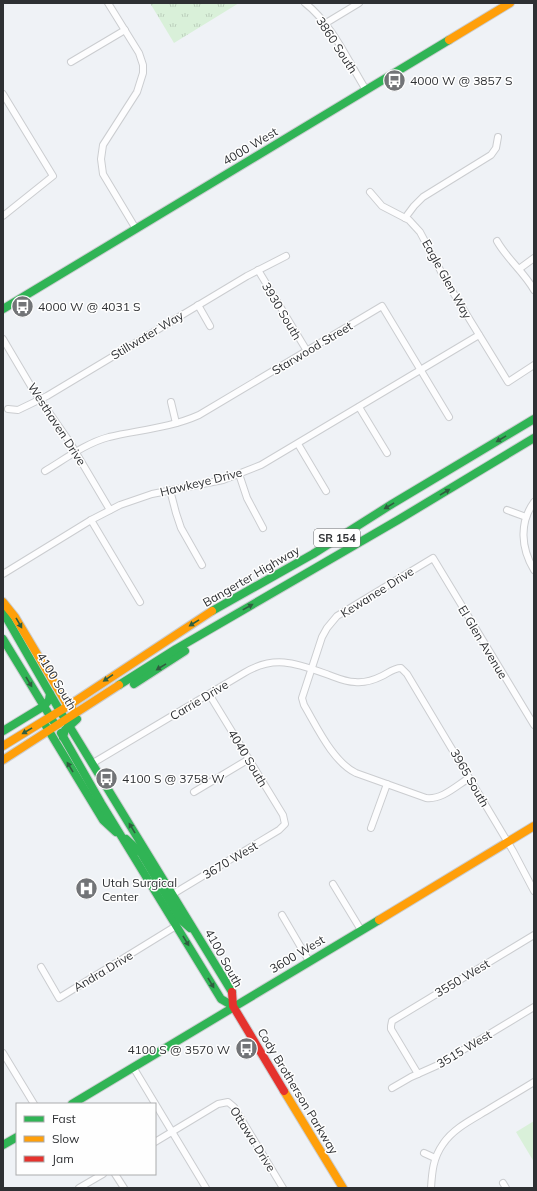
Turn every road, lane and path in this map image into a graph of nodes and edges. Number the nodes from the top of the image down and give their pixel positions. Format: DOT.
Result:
graph roads {
  1 [pos="108,3"];
  2 [pos="305,3"];
  3 [pos="359,3"];
  4 [pos="510,3"];
  5 [pos="326,23"];
  6 [pos="125,30"];
  7 [pos="72,62"];
  8 [pos="366,90"];
  9 [pos="3,94"];
  10 [pos="498,137"];
  11 [pos="370,192"];
  12 [pos="3,216"];
  13 [pos="405,218"];
  14 [pos="136,229"];
  15 [pos="497,241"];
  16 [pos="286,256"];
  17 [pos="534,258"];
  18 [pos="519,269"];
  19 [pos="258,270"];
  20 [pos="534,290"];
  21 [pos="198,305"];
  22 [pos="3,309"];
  23 [pos="210,326"];
  24 [pos="479,334"];
  25 [pos="3,339"];
  26 [pos="307,351"];
  27 [pos="534,365"];
  28 [pos="421,370"];
  29 [pos="40,399"];
  30 [pos="170,402"];
  31 [pos="359,407"];
  32 [pos="8,409"];
  33 [pos="449,417"];
  34 [pos="534,419"];
  35 [pos="176,424"];
  36 [pos="534,438"];
  37 [pos="298,444"];
  38 [pos="76,453"];
  39 [pos="387,453"];
  40 [pos="44,471"];
  41 [pos="239,474"];
  42 [pos="170,490"];
  43 [pos="326,491"];
  44 [pos="534,502"];
  45 [pos="110,510"];
  46 [pos="507,510"];
  47 [pos="526,516"];
  48 [pos="91,520"];
  49 [pos="264,528"];
  50 [pos="313,554"];
  51 [pos="432,558"];
  52 [pos="202,565"];
  53 [pos="534,570"];
  54 [pos="3,574"];
  55 [pos="3,602"];
  56 [pos="140,602"];
  57 [pos="3,612"];
  58 [pos="202,633"];
  59 [pos="3,639"];
  60 [pos="401,668"];
  61 [pos="311,669"];
  62 [pos="50,694"];
  63 [pos="209,694"];
  64 [pos="44,706"];
  65 [pos="68,706"];
  66 [pos="83,708"];
  67 [pos="60,710"];
  68 [pos="51,717"];
  69 [pos="68,722"];
  70 [pos="41,723"];
  71 [pos="534,725"];
  72 [pos="56,726"];
  73 [pos="49,730"];
  74 [pos="3,731"];
  75 [pos="63,737"];
  76 [pos="3,746"];
  77 [pos="248,759"];
  78 [pos="3,760"];
  79 [pos="93,763"];
  80 [pos="469,778"];
  81 [pos="387,784"];
  82 [pos="194,792"];
  83 [pos="285,824"];
  84 [pos="534,826"];
  85 [pos="371,828"];
  86 [pos="122,836"];
  87 [pos="507,842"];
  88 [pos="333,884"];
  89 [pos="534,891"];
  90 [pos="173,894"];
  91 [pos="282,915"];
  92 [pos="176,926"];
  93 [pos="361,930"];
  94 [pos="198,935"];
  95 [pos="534,935"];
  96 [pos="309,961"];
  97 [pos="41,968"];
  98 [pos="233,1006"];
  99 [pos="534,1007"];
  100 [pos="3,1053"];
  101 [pos="133,1067"];
  102 [pos="418,1074"];
  103 [pos="534,1082"];
  104 [pos="392,1088"];
  105 [pos="33,1103"];
  106 [pos="74,1103"];
  107 [pos="155,1103"];
  108 [pos="156,1105"];
  109 [pos="172,1132"];
  110 [pos="16,1138"];
  111 [pos="156,1141"];
  112 [pos="3,1146"];
  113 [pos="424,1153"];
  114 [pos="435,1158"];
  115 [pos="101,1175"];
  116 [pos="116,1175"];
  117 [pos="79,1188"];
  118 [pos="124,1188"];
  119 [pos="206,1188"];
  120 [pos="283,1188"];
  121 [pos="342,1188"];
  122 [pos="431,1188"];
  1 -- 6 [label="street"];
  2 -- 5 [label="street, 3860 South"];
  3 -- 5 [label="street"];
  4 -- 8 [label="main road, 4000 West"];
  5 -- 8 [label="street, 3860 South"];
  6 -- 7 [label="street"];
  6 -- 14 [label="street"];
  8 -- 14 [label="main road, 4000 West"];
  9 -- 12 [label="street"];
  10 -- 13 [label="street"];
  11 -- 13 [label="street, Eagle Glen Way"];
  13 -- 24 [label="street, Eagle Glen Way"];
  14 -- 22 [label="main road, 4000 West"];
  15 -- 18 [label="street"];
  16 -- 19 [label="street, Stillwater Way"];
  17 -- 18 [label="street"];
  18 -- 20 [label="street"];
  19 -- 21 [label="street, Stillwater Way"];
  19 -- 26 [label="street, 3930 South"];
  21 -- 23 [label="street"];
  21 -- 29 [label="street, Stillwater Way"];
  24 -- 27 [label="street, Eagle Glen Way"];
  24 -- 28 [label="street, Hawkeye Drive"];
  25 -- 29 [label="street, Westhaven Drive"];
  26 -- 28 [label="street, Starwood Street"];
  26 -- 35 [label="street, Starwood Street"];
  28 -- 31 [label="street, Hawkeye Drive"];
  28 -- 33 [label="street"];
  29 -- 32 [label="street, Stillwater Way"];
  29 -- 38 [label="street, Westhaven Drive"];
  30 -- 35 [label="street"];
  31 -- 37 [label="street, Hawkeye Drive"];
  31 -- 39 [label="street"];
  34 -- 50 [label="main road, Bangerter Highway / SR 154, one-way"];
  35 -- 38 [label="street, Starwood Street"];
  58 -- 36 [label="main road, Bangerter Highway / SR 154, one-way"];
  37 -- 41 [label="street, Hawkeye Drive"];
  37 -- 43 [label="street"];
  38 -- 40 [label="street, Starwood Street"];
  38 -- 45 [label="street, Westhaven Drive"];
  41 -- 42 [label="street, Hawkeye Drive"];
  41 -- 49 [label="street"];
  42 -- 45 [label="street, Hawkeye Drive"];
  42 -- 52 [label="street"];
  44 -- 47 [label="street"];
  45 -- 48 [label="street, Hawkeye Drive"];
  46 -- 47 [label="street"];
  47 -- 53 [label="street"];
  48 -- 54 [label="street, Hawkeye Drive"];
  48 -- 56 [label="street"];
  50 -- 58 [label="main road"];
  50 -- 65 [label="main road, Bangerter Highway / SR 154, one-way"];
  51 -- 61 [label="street, Kewanee Drive"];
  51 -- 71 [label="street, El Glen Avenue"];
  55 -- 65 [label="main road, one-way"];
  57 -- 62 [label="main road, 4100 South"];
  58 -- 66 [label="main road, Bangerter Highway / SR 154"];
  58 -- 69 [label="main road, one-way"];
  59 -- 64 [label="main road, 4100 South, one-way"];
  60 -- 61 [label="street, Carrie Drive"];
  60 -- 80 [label="street, 3965 South"];
  61 -- 63 [label="street, Carrie Drive"];
  61 -- 81 [label="street, Kewanee Drive"];
  62 -- 64 [label="main road"];
  62 -- 67 [label="main road, 4100 South"];
  63 -- 77 [label="street, 4040 South"];
  63 -- 79 [label="street, Carrie Drive"];
  64 -- 68 [label="main road, 4100 South"];
  64 -- 74 [label="main road"];
  65 -- 66 [label="main road"];
  65 -- 67 [label="main road, Bangerter Highway / SR 154"];
  66 -- 69 [label="main road, Bangerter Highway / SR 154"];
  67 -- 68 [label="main road, Bangerter Highway / SR 154"];
  67 -- 69 [label="main road, 4100 South"];
  68 -- 70 [label="main road, Bangerter Highway / SR 154"];
  68 -- 72 [label="main road, 4100 South"];
  69 -- 72 [label="main road, Bangerter Highway / SR 154"];
  69 -- 75 [label="main road"];
  69 -- 79 [label="main road, 4100 South"];
  70 -- 73 [label="main road"];
  70 -- 76 [label="main road, Bangerter Highway / SR 154, one-way"];
  72 -- 73 [label="main road, Bangerter Highway / SR 154"];
  72 -- 75 [label="main road, 4100 South"];
  73 -- 78 [label="main road, Bangerter Highway / SR 154"];
  86 -- 73 [label="main road, one-way"];
  75 -- 86 [label="main road, 4100 South"];
  77 -- 82 [label="street"];
  77 -- 83 [label="street, 4040 South"];
  90 -- 79 [label="main road, 4100 South, one-way"];
  80 -- 81 [label="street, Kewanee Drive"];
  80 -- 87 [label="street, 3965 South"];
  81 -- 85 [label="street"];
  83 -- 90 [label="street, 3670 West"];
  84 -- 87 [label="main road, 3600 West"];
  86 -- 92 [label="main road, 4100 South"];
  86 -- 94 [label="main road"];
  87 -- 89 [label="street, 3965 South"];
  87 -- 93 [label="main road, 3600 West"];
  88 -- 93 [label="street"];
  90 -- 94 [label="main road, 4100 South"];
  91 -- 96 [label="street"];
  92 -- 97 [label="street, Andra Drive"];
  92 -- 98 [label="main road, 4100 South, one-way"];
  93 -- 96 [label="main road, 3600 West"];
  94 -- 98 [label="main road, 4100 South"];
  95 -- 102 [label="street, 3550 West"];
  96 -- 98 [label="main road, 3600 West"];
  98 -- 101 [label="main road, 3600 West"];
  98 -- 121 [label="main road, Cody Brotherson Parkway"];
  99 -- 102 [label="street, 3515 West"];
  100 -- 105 [label="street"];
  101 -- 106 [label="main road, 3600 West"];
  101 -- 107 [label="street"];
  102 -- 104 [label="street, 3515 West"];
  103 -- 114 [label="street"];
  108 -- 109 [label="street"];
  109 -- 111 [label="street, Ottawa Drive"];
  109 -- 119 [label="street"];
  109 -- 120 [label="street, Ottawa Drive"];
  110 -- 112 [label="main road"];
  113 -- 114 [label="street"];
  114 -- 122 [label="street"];
  115 -- 117 [label="street"];
  116 -- 118 [label="street"];
}
